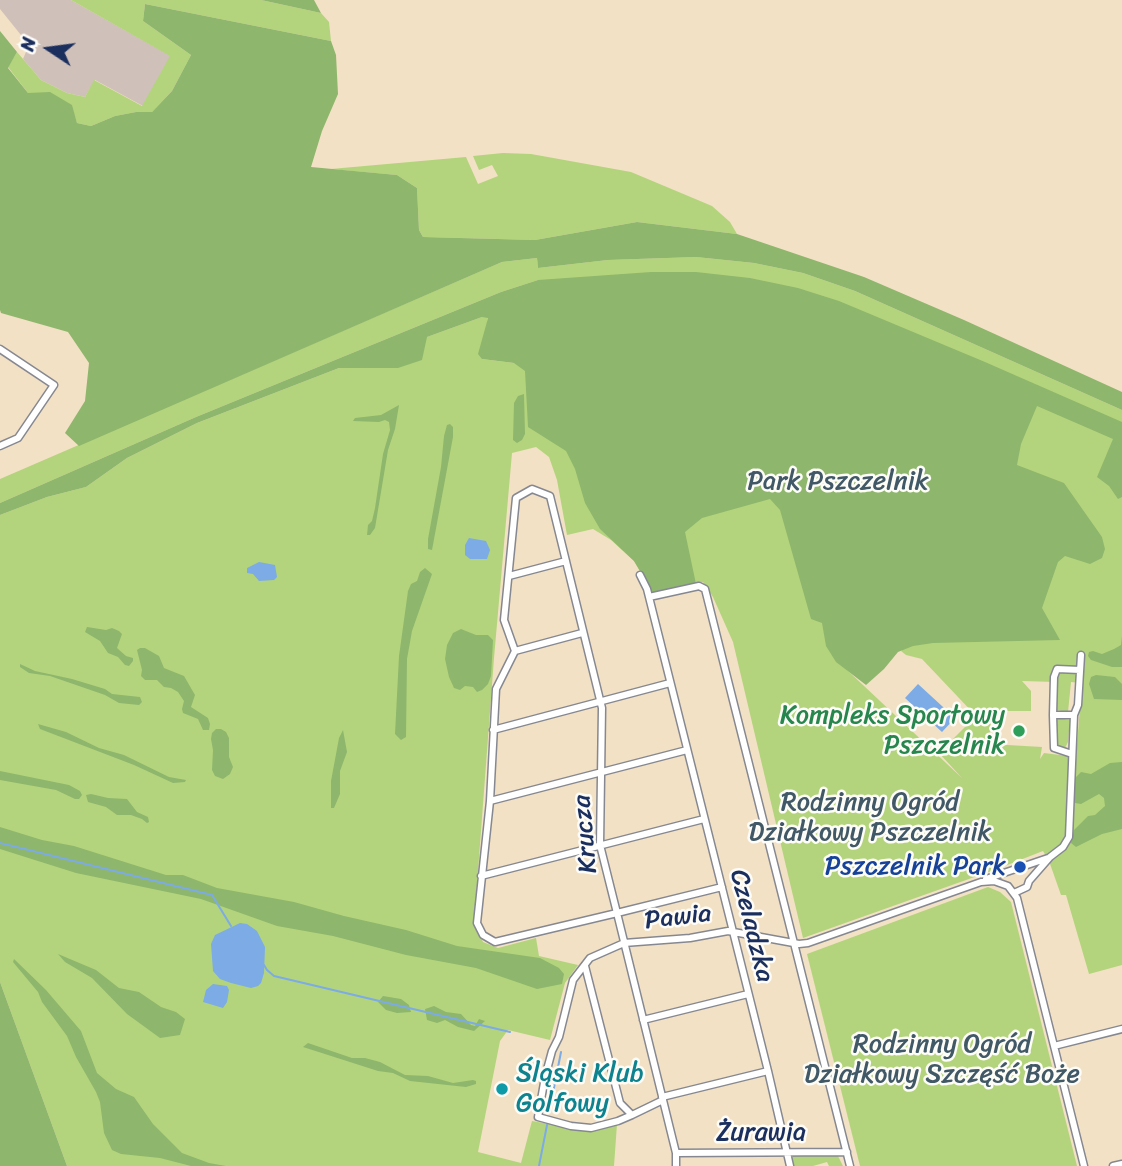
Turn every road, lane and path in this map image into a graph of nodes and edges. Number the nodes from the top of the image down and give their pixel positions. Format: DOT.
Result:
graph roads {
  1 [pos="0,349"];
  2 [pos="0,446"];
  3 [pos="566,561"];
  4 [pos="640,575"];
  5 [pos="509,576"];
  6 [pos="649,597"];
  7 [pos="582,633"];
  8 [pos="515,651"];
  9 [pos="1081,655"];
  10 [pos="1080,670"];
  11 [pos="670,683"];
  12 [pos="600,702"];
  13 [pos="1054,715"];
  14 [pos="1074,715"];
  15 [pos="493,730"];
  16 [pos="687,750"];
  17 [pos="1072,754"];
  18 [pos="600,773"];
  19 [pos="490,801"];
  20 [pos="704,819"];
  21 [pos="600,845"];
  22 [pos="1050,857"];
  23 [pos="1020,867"];
  24 [pos="1011,869"];
  25 [pos="481,876"];
  26 [pos="1029,881"];
  27 [pos="981,882"];
  28 [pos="722,887"];
  29 [pos="1012,890"];
  30 [pos="617,913"];
  31 [pos="733,932"];
  32 [pos="624,943"];
  33 [pos="795,943"];
  34 [pos="585,966"];
  35 [pos="748,994"];
  36 [pos="643,1020"];
  37 [pos="1122,1029"];
  38 [pos="1054,1046"];
  39 [pos="768,1071"];
  40 [pos="663,1099"];
  41 [pos="632,1115"];
  42 [pos="787,1152"];
  43 [pos="847,1152"];
  44 [pos="676,1153"];
  45 [pos="1122,1164"];
  46 [pos="676,1166"];
  47 [pos="790,1166"];
  48 [pos="850,1166"];
  49 [pos="1084,1166"];
  50 [pos="1113,1166"];
  1 -- 2 [label="street"];
  3 -- 5 [label="street"];
  3 -- 5 [label="street, Krucza"];
  3 -- 7 [label="street, Krucza"];
  4 -- 6 [label="street, Czeladzka"];
  5 -- 8 [label="street"];
  6 -- 11 [label="street, Czeladzka"];
  6 -- 33 [label="street"];
  7 -- 8 [label="street"];
  7 -- 12 [label="street, Krucza"];
  8 -- 15 [label="street"];
  9 -- 10 [label="street"];
  10 -- 13 [label="street"];
  10 -- 14 [label="street"];
  11 -- 12 [label="street"];
  11 -- 16 [label="street, Czeladzka"];
  12 -- 15 [label="street"];
  12 -- 18 [label="street, Krucza"];
  13 -- 14 [label="street"];
  13 -- 17 [label="street"];
  14 -- 17 [label="street"];
  15 -- 19 [label="street"];
  16 -- 18 [label="street"];
  16 -- 20 [label="street, Czeladzka"];
  17 -- 22 [label="street"];
  18 -- 19 [label="street"];
  18 -- 21 [label="street, Krucza"];
  19 -- 25 [label="street"];
  20 -- 21 [label="street"];
  20 -- 28 [label="street, Czeladzka"];
  21 -- 25 [label="street"];
  21 -- 30 [label="street, Krucza"];
  22 -- 23 [label="street"];
  22 -- 26 [label="street"];
  23 -- 24 [label="street"];
  23 -- 26 [label="street"];
  24 -- 27 [label="street"];
  24 -- 29 [label="street"];
  25 -- 30 [label="street"];
  26 -- 29 [label="street"];
  27 -- 29 [label="street"];
  27 -- 33 [label="street, Pawia"];
  28 -- 30 [label="street"];
  28 -- 31 [label="street, Czeladzka"];
  29 -- 38 [label="street"];
  30 -- 32 [label="street, Krucza"];
  31 -- 32 [label="street, Pawia"];
  31 -- 33 [label="street, Pawia"];
  31 -- 35 [label="street, Czeladzka"];
  32 -- 34 [label="street"];
  32 -- 36 [label="street, Krucza"];
  33 -- 43 [label="street"];
  34 -- 41 [label="street"];
  34 -- 41 [label="street"];
  35 -- 36 [label="street"];
  35 -- 39 [label="street, Czeladzka"];
  36 -- 40 [label="street, Krucza"];
  37 -- 38 [label="street"];
  38 -- 49 [label="street"];
  39 -- 40 [label="street"];
  39 -- 42 [label="street, Czeladzka"];
  40 -- 41 [label="street"];
  40 -- 44 [label="street, Krucza"];
  42 -- 43 [label="street, Żurawia"];
  42 -- 44 [label="street, Żurawia"];
  42 -- 47 [label="street, Czeladzka"];
  43 -- 48 [label="street"];
  44 -- 46 [label="street, Krucza"];
  45 -- 50 [label="street"];
}
